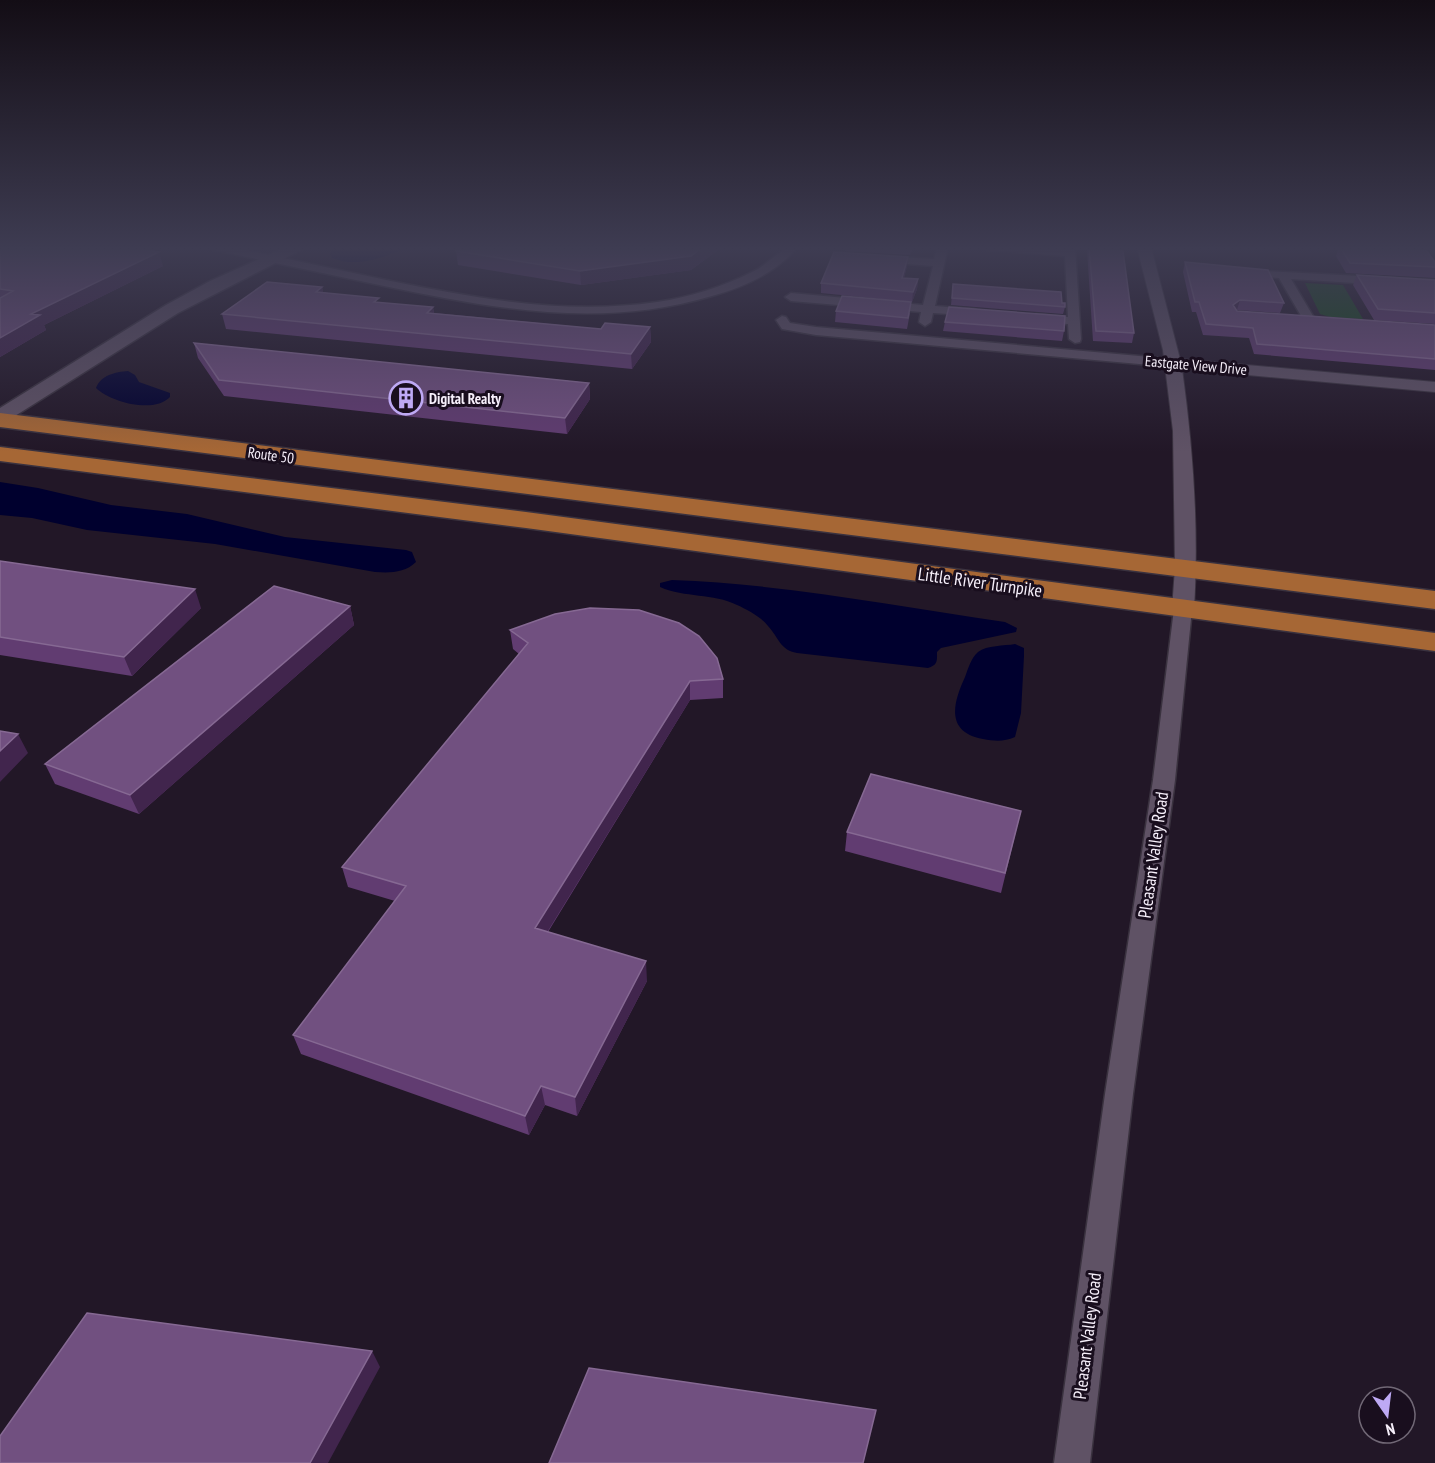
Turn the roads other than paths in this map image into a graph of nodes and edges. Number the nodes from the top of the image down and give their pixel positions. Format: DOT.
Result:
graph roads {
  1 [pos="138,315"];
  2 [pos="162,315"];
  3 [pos="927,315"];
  4 [pos="1074,315"];
  5 [pos="1162,315"];
  6 [pos="1310,315"];
  7 [pos="1018,316"];
  8 [pos="782,320"];
  9 [pos="1289,320"];
  10 [pos="1074,321"];
  11 [pos="1075,339"];
  12 [pos="920,344"];
  13 [pos="1173,363"];
  14 [pos="1435,387"];
  15 [pos="0,401"];
  16 [pos="0,419"];
  17 [pos="0,454"];
  18 [pos="542,489"];
  19 [pos="526,520"];
  20 [pos="1186,568"];
  21 [pos="1435,600"];
  22 [pos="1184,609"];
  23 [pos="1435,642"];
  24 [pos="1072,1463"];
  1 -- 15 [label="main road"];
  2 -- 16 [label="main road"];
  3 -- 12 [label="street"];
  4 -- 10 [label="street"];
  5 -- 13 [label="street, Pleasant Valley Road"];
  6 -- 9 [label="street"];
  7 -- 10 [label="street"];
  8 -- 12 [label="street, Eastgate View Drive"];
  10 -- 11 [label="street"];
  12 -- 13 [label="street, Eastgate View Drive"];
  13 -- 14 [label="street, Eastgate View Drive"];
  13 -- 20 [label="street, Pleasant Valley Road"];
  16 -- 18 [label="highway, Route 50"];
  17 -- 19 [label="highway, Route 50"];
  18 -- 20 [label="highway, Little River Turnpike"];
  19 -- 22 [label="highway, Little River Turnpike"];
  20 -- 21 [label="highway, Little River Turnpike"];
  20 -- 22 [label="street, Pleasant Valley Road"];
  22 -- 23 [label="highway, Little River Turnpike"];
  22 -- 24 [label="street, Pleasant Valley Road"];
}
